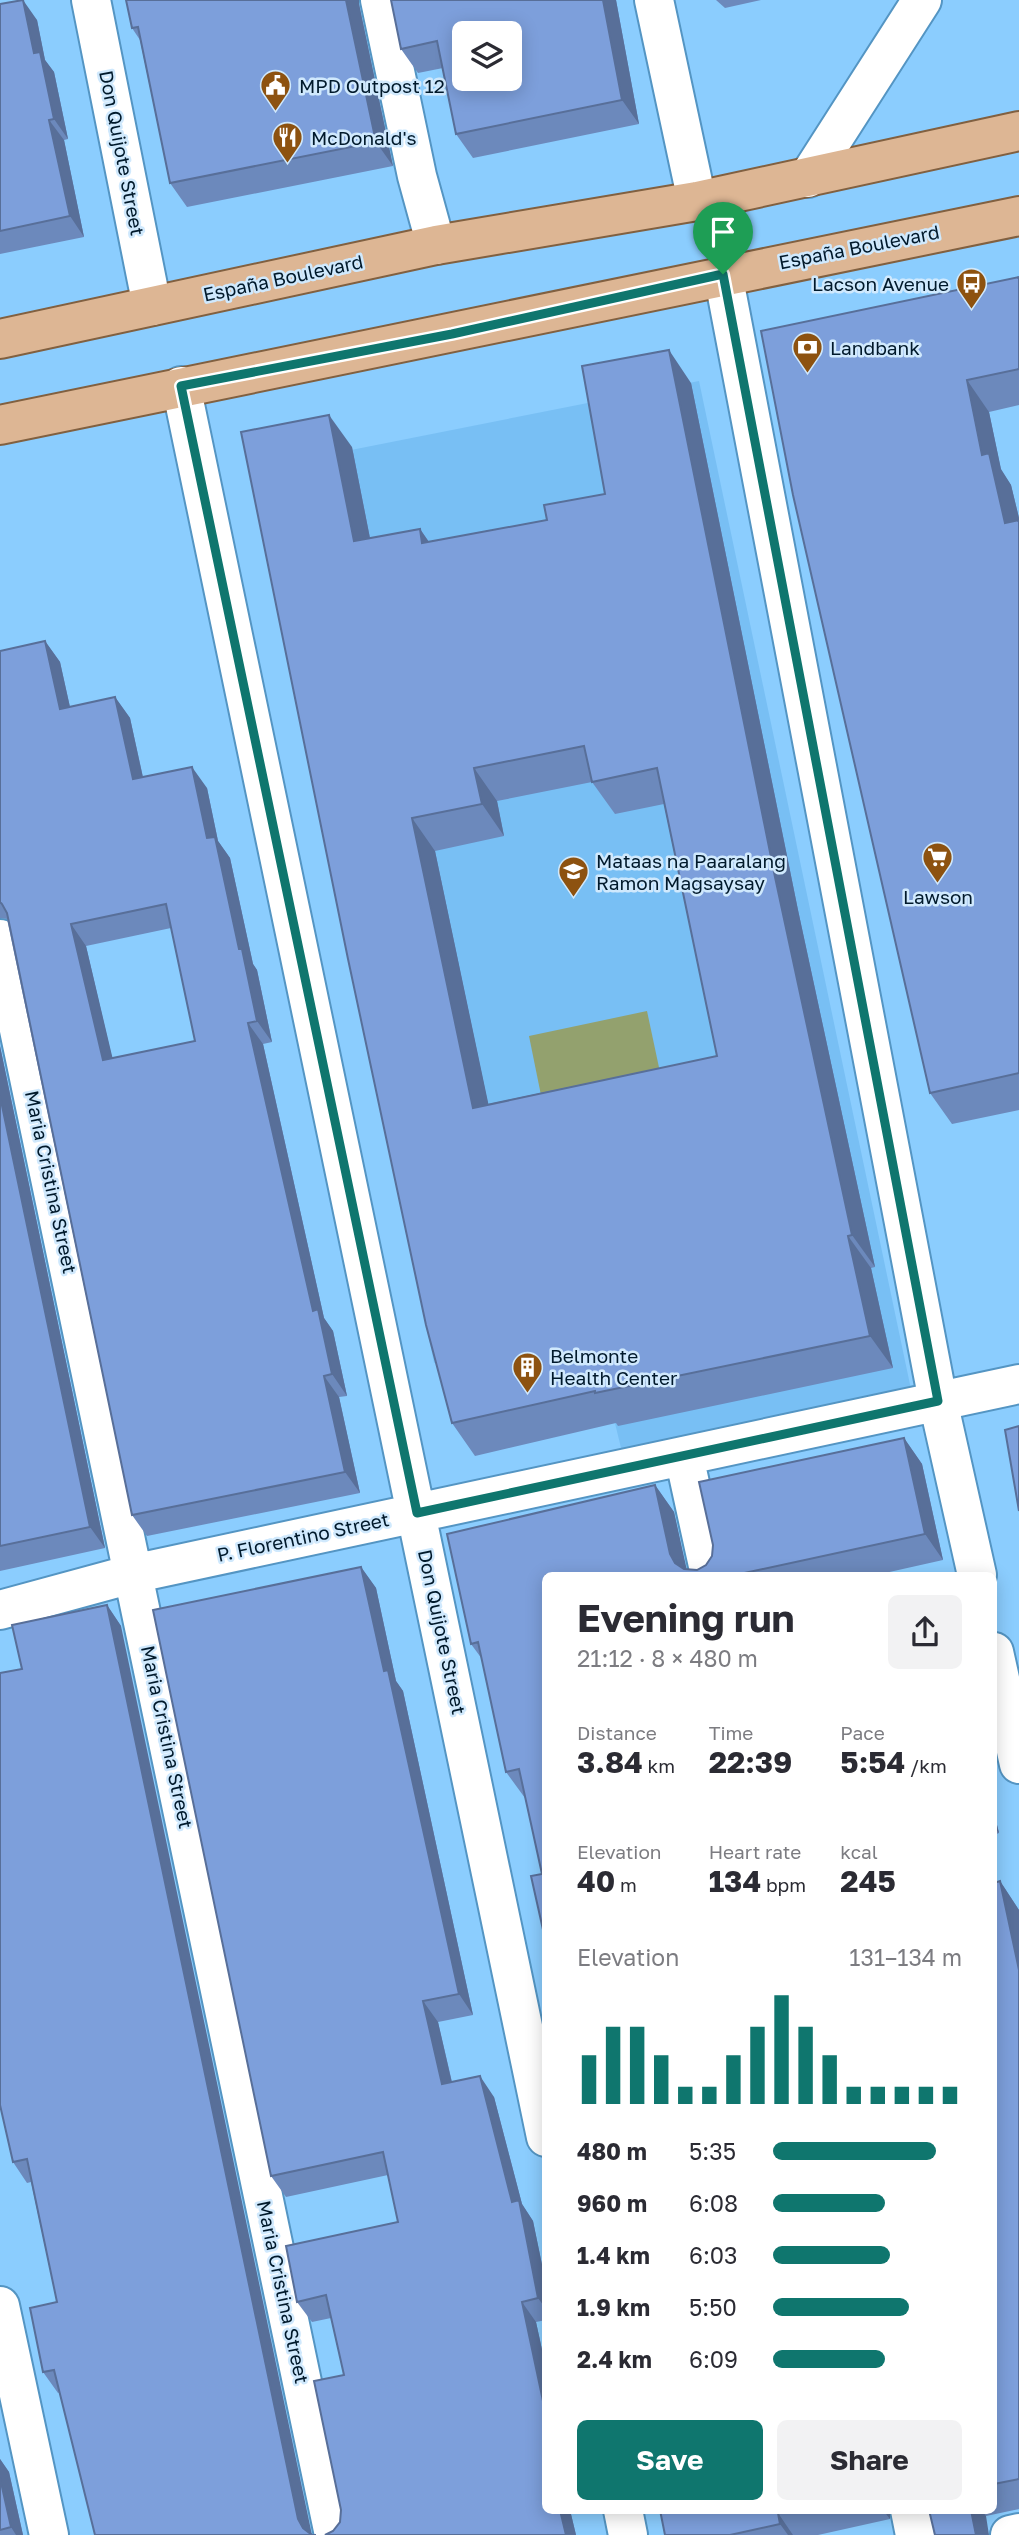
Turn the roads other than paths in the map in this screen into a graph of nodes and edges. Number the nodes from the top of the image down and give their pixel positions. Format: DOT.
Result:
graph roads {
  1 [pos="91,0"];
  2 [pos="380,0"];
  3 [pos="654,0"];
  4 [pos="922,0"];
  5 [pos="1019,131"];
  6 [pos="808,178"];
  7 [pos="697,201"];
  8 [pos="1019,216"];
  9 [pos="436,244"];
  10 [pos="723,274"];
  11 [pos="152,306"];
  12 [pos="0,339"];
  13 [pos="181,386"];
  14 [pos="0,425"];
  15 [pos="0,939"];
  16 [pos="1019,1384"];
  17 [pos="938,1401"];
  18 [pos="684,1455"];
  19 [pos="417,1513"];
  20 [pos="709,1572"];
  21 [pos="976,1572"];
  22 [pos="132,1574"];
  23 [pos="0,1610"];
  24 [pos="997,1665"];
  25 [pos="1019,1764"];
  26 [pos="542,2118"];
  27 [pos="0,2306"];
  28 [pos="624,2514"];
  29 [pos="911,2514"];
  30 [pos="1019,2533"];
  31 [pos="49,2535"];
  32 [pos="334,2535"];
  33 [pos="628,2535"];
  34 [pos="915,2535"];
  35 [pos="1010,2535"];
  1 -- 11 [label="street, Don Quijote Street"];
  2 -- 9 [label="street"];
  3 -- 7 [label="street"];
  4 -- 6 [label="street"];
  5 -- 6 [label="main road, España Boulevard"];
  6 -- 7 [label="main road, España Boulevard"];
  7 -- 9 [label="main road, España Boulevard"];
  8 -- 10 [label="main road, España Boulevard"];
  9 -- 11 [label="main road, España Boulevard"];
  10 -- 13 [label="main road, España Boulevard"];
  10 -- 17 [label="street"];
  11 -- 12 [label="main road, España Boulevard"];
  13 -- 14 [label="main road, España Boulevard"];
  13 -- 19 [label="street, Don Quijote Street"];
  15 -- 22 [label="street, Maria Cristina Street"];
  16 -- 17 [label="street, P. Florentino Street"];
  17 -- 18 [label="street, P. Florentino Street"];
  17 -- 21 [label="street"];
  18 -- 19 [label="street, P. Florentino Street"];
  18 -- 20 [label="street"];
  19 -- 22 [label="street, P. Florentino Street"];
  19 -- 26 [label="street, Don Quijote Street"];
  22 -- 23 [label="street, P. Florentino Street"];
  22 -- 32 [label="street, Maria Cristina Street"];
  24 -- 25 [label="street"];
  27 -- 31 [label="street"];
  28 -- 33 [label="street"];
  29 -- 34 [label="street"];
  30 -- 35 [label="street"];
}
